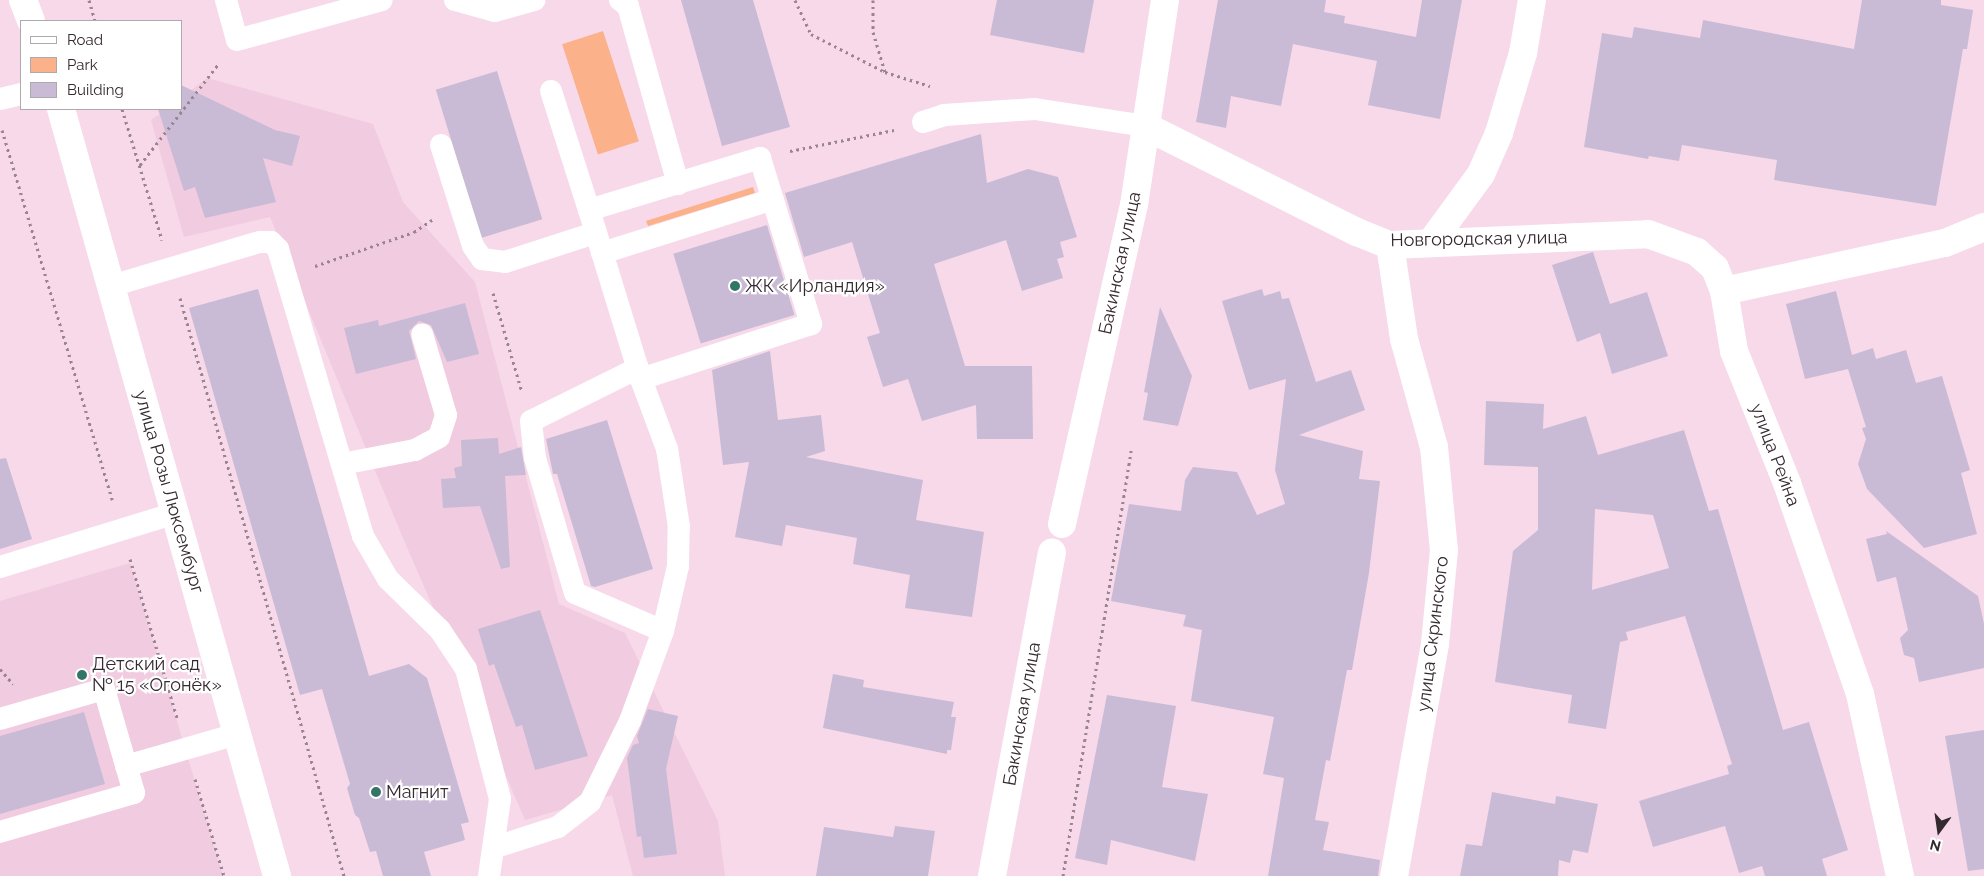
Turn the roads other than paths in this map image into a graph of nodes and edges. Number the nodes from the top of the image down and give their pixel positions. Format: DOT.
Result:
graph roads {
  1 [pos="23,0"];
  2 [pos="226,0"];
  3 [pos="382,0"];
  4 [pos="455,0"];
  5 [pos="534,0"];
  6 [pos="620,0"];
  7 [pos="1165,0"];
  8 [pos="1532,0"];
  9 [pos="31,20"];
  10 [pos="551,91"];
  11 [pos="20,94"];
  12 [pos="0,100"];
  13 [pos="60,110"];
  14 [pos="933,119"];
  15 [pos="1145,126"];
  16 [pos="441,145"];
  17 [pos="678,184"];
  18 [pos="773,199"];
  19 [pos="588,210"];
  20 [pos="1984,227"];
  21 [pos="1432,241"];
  22 [pos="599,243"];
  23 [pos="1390,245"];
  24 [pos="111,286"];
  25 [pos="1724,291"];
  26 [pos="422,334"];
  27 [pos="640,374"];
  28 [pos="342,464"];
  29 [pos="175,513"];
  30 [pos="1062,524"];
  31 [pos="1052,553"];
  32 [pos="0,567"];
  33 [pos="663,631"];
  34 [pos="0,719"];
  35 [pos="237,734"];
  36 [pos="126,766"];
  37 [pos="0,832"];
  38 [pos="496,847"];
  39 [pos="277,876"];
  40 [pos="489,876"];
  41 [pos="992,876"];
  42 [pos="1394,876"];
  43 [pos="1900,876"];
  1 -- 9 [label="street"];
  2 -- 3 [label="lane"];
  4 -- 5 [label="lane"];
  6 -- 17 [label="lane"];
  7 -- 15 [label="street, Бакинская улица"];
  8 -- 21 [label="street"];
  10 -- 19 [label="lane"];
  11 -- 12 [label="lane"];
  13 -- 24 [label="street, улица Розы Люксембург"];
  14 -- 15 [label="lane"];
  15 -- 23 [label="street, Новгородская улица"];
  15 -- 30 [label="street, Бакинская улица"];
  16 -- 22 [label="lane"];
  17 -- 18 [label="lane"];
  17 -- 19 [label="lane"];
  18 -- 22 [label="lane"];
  18 -- 27 [label="lane"];
  19 -- 22 [label="lane"];
  20 -- 25 [label="street"];
  21 -- 23 [label="street, Новгородская улица"];
  21 -- 25 [label="street, Новгородская улица"];
  22 -- 27 [label="lane"];
  23 -- 42 [label="street, улица Скринского"];
  24 -- 28 [label="lane"];
  24 -- 29 [label="street, улица Розы Люксембург"];
  25 -- 43 [label="street, улица Рейна"];
  26 -- 28 [label="lane"];
  27 -- 33 [label="lane"];
  27 -- 33 [label="lane"];
  28 -- 38 [label="lane"];
  29 -- 32 [label="lane"];
  29 -- 35 [label="street, улица Розы Люксембург"];
  31 -- 41 [label="street, Бакинская улица"];
  33 -- 38 [label="lane"];
  34 -- 36 [label="lane"];
  35 -- 36 [label="lane"];
  35 -- 39 [label="street, улица Розы Люксембург"];
  36 -- 37 [label="lane"];
  38 -- 40 [label="lane"];
}
